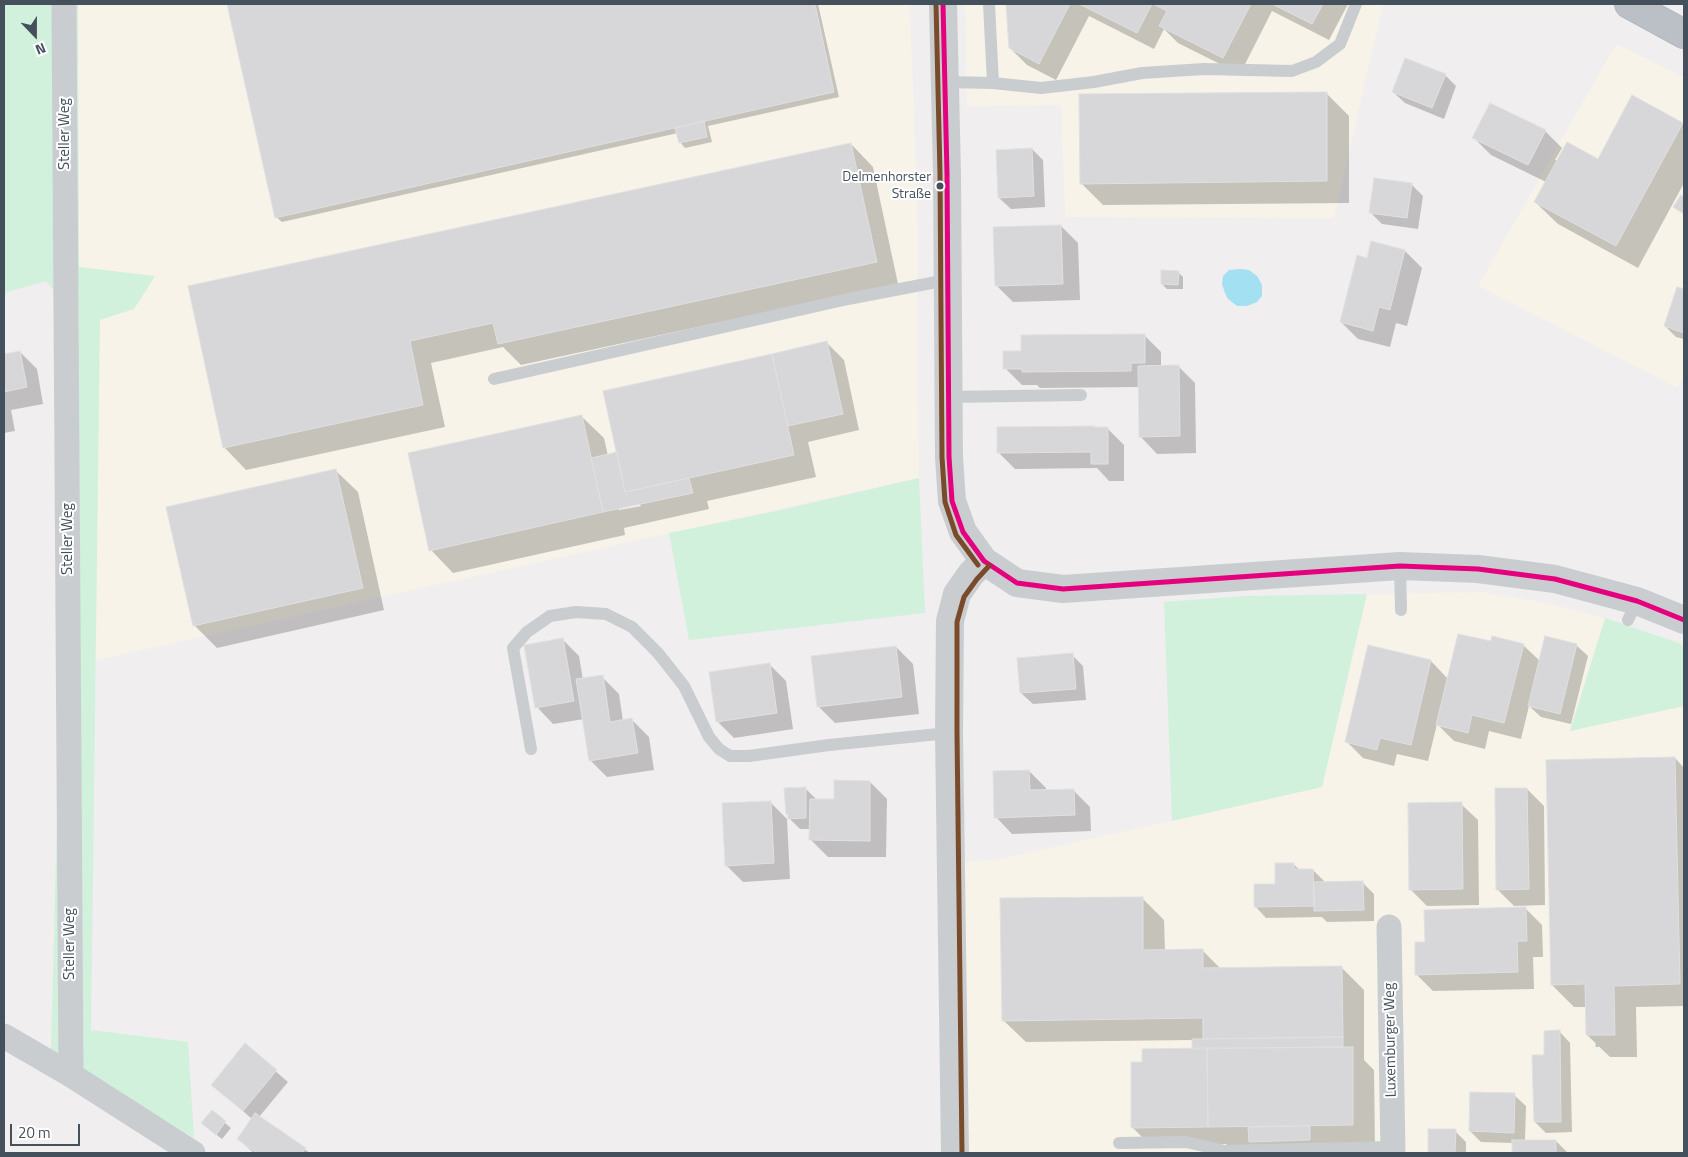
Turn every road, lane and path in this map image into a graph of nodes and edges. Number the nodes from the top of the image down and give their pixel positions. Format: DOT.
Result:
graph roads {
  1 [pos="64,4"];
  2 [pos="943,4"];
  3 [pos="989,4"];
  4 [pos="1356,4"];
  5 [pos="1629,4"];
  6 [pos="1684,34"];
  7 [pos="945,82"];
  8 [pos="993,83"];
  9 [pos="947,280"];
  10 [pos="494,379"];
  11 [pos="1080,394"];
  12 [pos="949,397"];
  13 [pos="984,561"];
  14 [pos="1400,566"];
  15 [pos="1401,610"];
  16 [pos="1684,620"];
  17 [pos="949,733"];
  18 [pos="531,749"];
  19 [pos="1388,927"];
  20 [pos="1598,1035"];
  21 [pos="4,1036"];
  22 [pos="1597,1047"];
  23 [pos="71,1075"];
  24 [pos="1119,1143"];
  25 [pos="1393,1150"];
  26 [pos="193,1153"];
  27 [pos="955,1153"];
  1 -- 23 [label="street, Steller Weg"];
  2 -- 7 [label="street"];
  3 -- 8 [label="lane"];
  4 -- 8 [label="lane"];
  5 -- 6 [label="highway"];
  7 -- 8 [label="lane"];
  7 -- 9 [label="street"];
  9 -- 10 [label="lane"];
  9 -- 12 [label="street"];
  11 -- 12 [label="lane"];
  12 -- 13 [label="street"];
  13 -- 14 [label="street"];
  13 -- 17 [label="street"];
  14 -- 15 [label="lane"];
  14 -- 16 [label="street"];
  17 -- 18 [label="lane"];
  17 -- 27 [label="street"];
  19 -- 25 [label="street, Luxemburger Weg"];
  20 -- 22 [label="path"];
  21 -- 23 [label="street"];
  23 -- 26 [label="street"];
  24 -- 25 [label="lane"];
}
